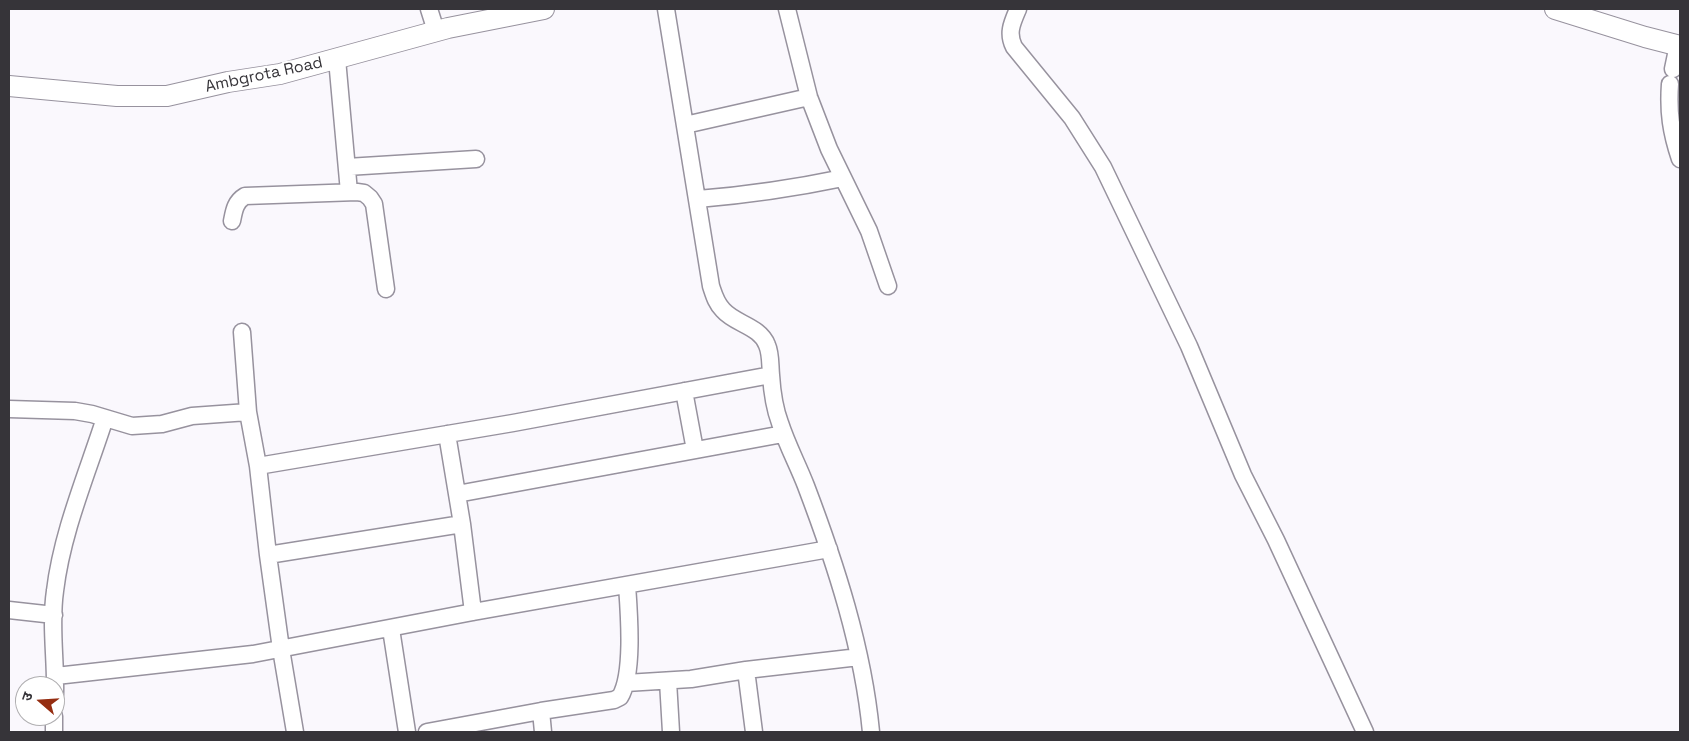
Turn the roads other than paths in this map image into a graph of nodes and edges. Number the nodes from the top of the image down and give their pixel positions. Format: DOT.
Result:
graph roads {
  1 [pos="429,9"];
  2 [pos="544,9"];
  3 [pos="666,9"];
  4 [pos="787,9"];
  5 [pos="1556,9"];
  6 [pos="1015,16"];
  7 [pos="436,31"];
  8 [pos="1679,46"];
  9 [pos="337,58"];
  10 [pos="9,86"];
  11 [pos="809,97"];
  12 [pos="685,125"];
  13 [pos="1680,159"];
  14 [pos="476,160"];
  15 [pos="347,167"];
  16 [pos="843,178"];
  17 [pos="349,192"];
  18 [pos="698,199"];
  19 [pos="232,221"];
  20 [pos="888,286"];
  21 [pos="386,289"];
  22 [pos="242,332"];
  23 [pos="771,375"];
  24 [pos="684,391"];
  25 [pos="9,409"];
  26 [pos="248,412"];
  27 [pos="106,418"];
  28 [pos="447,434"];
  29 [pos="783,434"];
  30 [pos="694,450"];
  31 [pos="258,466"];
  32 [pos="457,494"];
  33 [pos="462,524"];
  34 [pos="829,549"];
  35 [pos="268,555"];
  36 [pos="627,585"];
  37 [pos="9,610"];
  38 [pos="473,612"];
  39 [pos="54,615"];
  40 [pos="391,629"];
  41 [pos="281,649"];
  42 [pos="859,657"];
  43 [pos="746,670"];
  44 [pos="56,676"];
  45 [pos="668,681"];
  46 [pos="626,683"];
  47 [pos="540,711"];
  48 [pos="295,732"];
  49 [pos="407,732"];
  50 [pos="427,732"];
  51 [pos="543,732"];
  52 [pos="672,732"];
  53 [pos="754,732"];
  54 [pos="871,732"];
  55 [pos="1365,732"];
  1 -- 7 [label="street"];
  2 -- 7 [label="main road, Ambgrota Road"];
  3 -- 12 [label="street"];
  4 -- 11 [label="street"];
  5 -- 8 [label="main road"];
  6 -- 55 [label="street"];
  7 -- 9 [label="main road, Ambgrota Road"];
  8 -- 13 [label="street"];
  9 -- 10 [label="main road, Ambgrota Road"];
  9 -- 15 [label="street"];
  11 -- 12 [label="street"];
  11 -- 16 [label="street"];
  12 -- 18 [label="street"];
  14 -- 15 [label="street"];
  15 -- 17 [label="street"];
  16 -- 18 [label="street"];
  16 -- 20 [label="street"];
  17 -- 19 [label="street"];
  17 -- 21 [label="street"];
  18 -- 23 [label="street"];
  22 -- 26 [label="street"];
  23 -- 24 [label="street"];
  23 -- 29 [label="street"];
  24 -- 28 [label="street"];
  24 -- 30 [label="street"];
  25 -- 27 [label="street"];
  26 -- 27 [label="street"];
  26 -- 31 [label="street"];
  27 -- 39 [label="street"];
  28 -- 31 [label="street"];
  28 -- 32 [label="street"];
  29 -- 30 [label="street"];
  29 -- 34 [label="street"];
  30 -- 32 [label="street"];
  31 -- 35 [label="street"];
  32 -- 33 [label="street"];
  33 -- 35 [label="street"];
  33 -- 38 [label="street"];
  34 -- 36 [label="street"];
  34 -- 42 [label="street"];
  35 -- 41 [label="street"];
  36 -- 38 [label="street"];
  36 -- 46 [label="street"];
  37 -- 39 [label="street"];
  38 -- 40 [label="street"];
  39 -- 44 [label="street"];
  40 -- 41 [label="street"];
  40 -- 49 [label="street"];
  41 -- 44 [label="street"];
  41 -- 48 [label="street"];
  42 -- 43 [label="street"];
  42 -- 54 [label="street"];
  43 -- 45 [label="street"];
  43 -- 53 [label="street"];
  45 -- 46 [label="street"];
  45 -- 52 [label="street"];
  46 -- 47 [label="street"];
  47 -- 50 [label="street"];
  47 -- 51 [label="street"];
}
